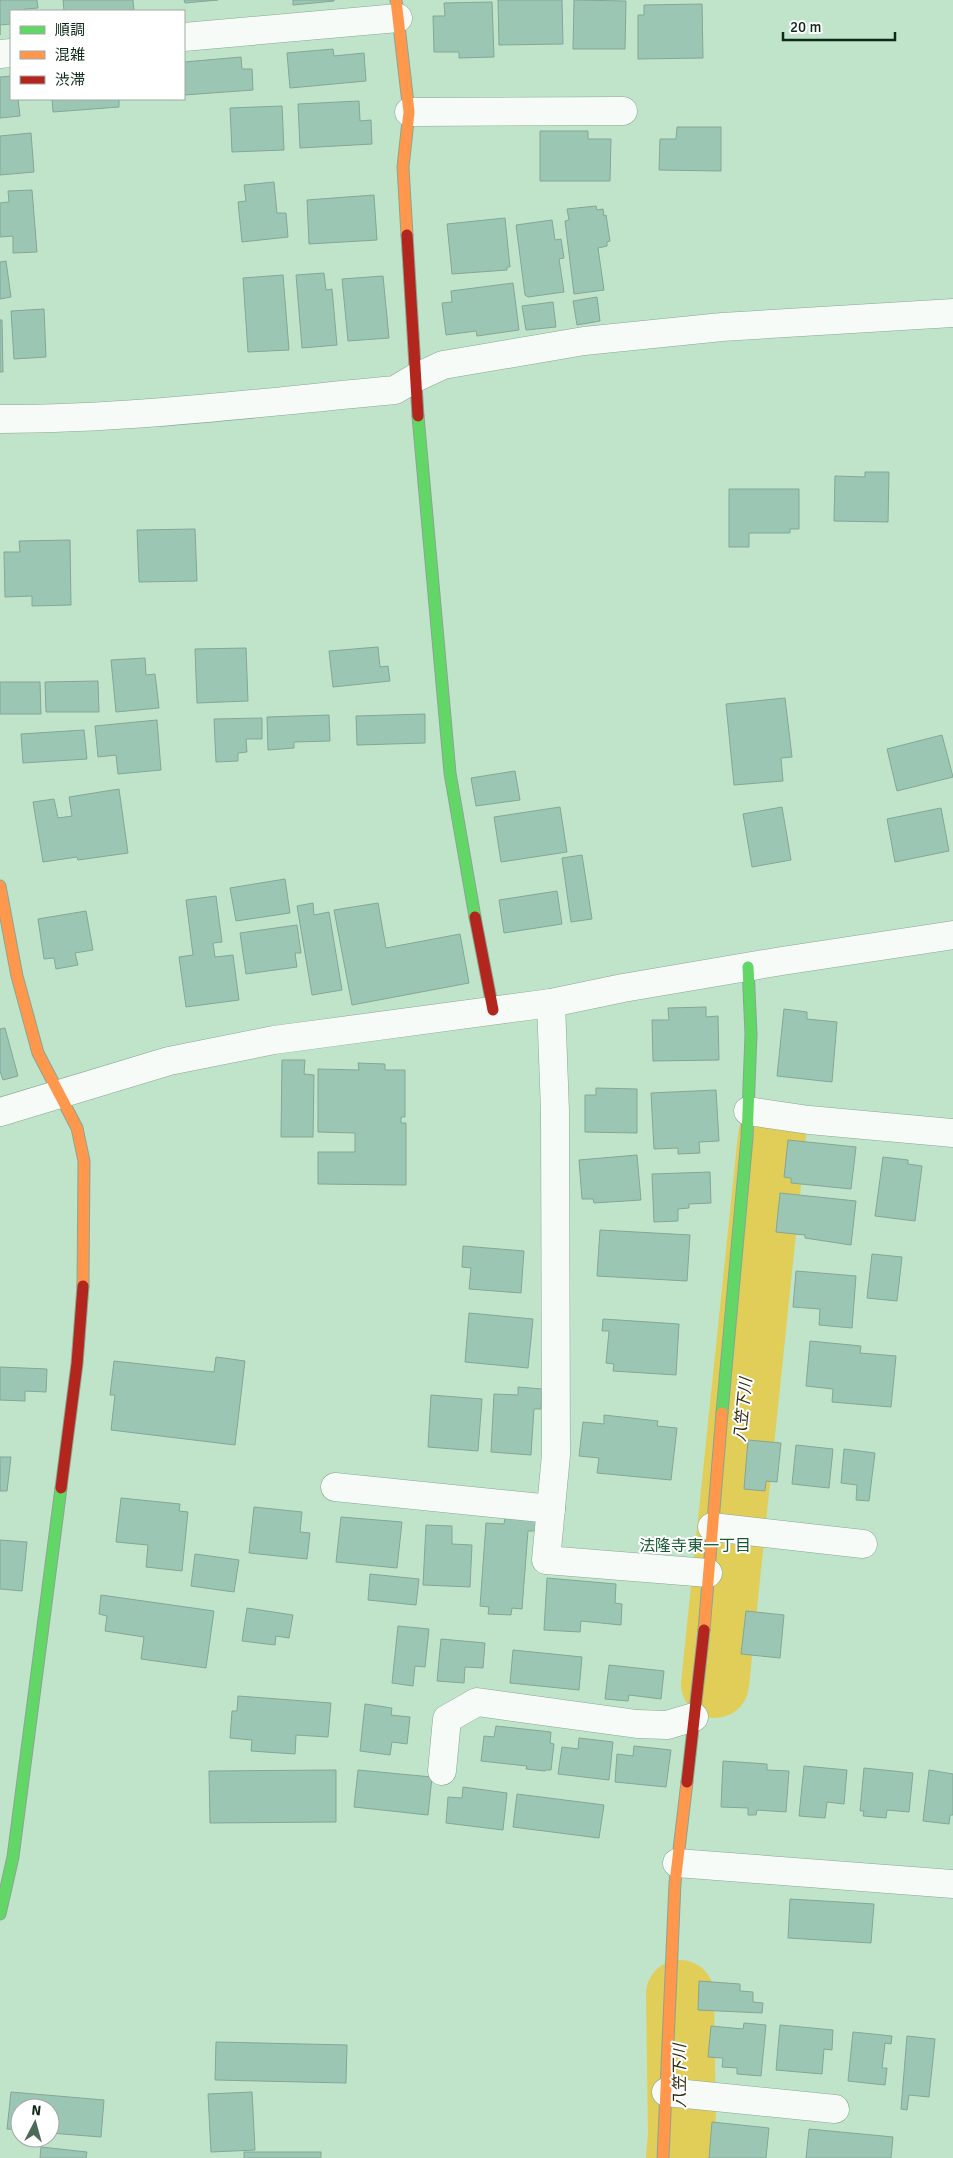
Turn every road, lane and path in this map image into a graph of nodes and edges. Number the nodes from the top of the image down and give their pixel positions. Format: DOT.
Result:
graph roads {
  1 [pos="397,9"];
  2 [pos="185,38"];
  3 [pos="623,111"];
  4 [pos="409,112"];
  5 [pos="953,313"];
  6 [pos="415,378"];
  7 [pos="0,419"];
  8 [pos="0,886"];
  9 [pos="953,935"];
  10 [pos="748,966"];
  11 [pos="551,1003"];
  12 [pos="493,1010"];
  13 [pos="60,1094"];
  14 [pos="748,1111"];
  15 [pos="0,1112"];
  16 [pos="953,1133"];
  17 [pos="335,1487"];
  18 [pos="551,1508"];
  19 [pos="712,1527"];
  20 [pos="863,1544"];
  21 [pos="708,1573"];
  22 [pos="694,1717"];
  23 [pos="442,1771"];
  24 [pos="677,1863"];
  25 [pos="953,1884"];
  26 [pos="0,1914"];
  27 [pos="666,2092"];
  28 [pos="835,2109"];
  29 [pos="663,2158"];
  1 -- 2 [label="street"];
  1 -- 4 [label="street"];
  3 -- 4 [label="street"];
  4 -- 6 [label="street"];
  5 -- 6 [label="street"];
  6 -- 7 [label="street"];
  6 -- 12 [label="street"];
  8 -- 13 [label="street"];
  9 -- 10 [label="street"];
  10 -- 11 [label="street"];
  10 -- 14 [label="street"];
  11 -- 12 [label="street"];
  11 -- 18 [label="street"];
  12 -- 13 [label="street"];
  13 -- 15 [label="street"];
  13 -- 26 [label="street"];
  14 -- 16 [label="street"];
  14 -- 19 [label="street"];
  17 -- 18 [label="street"];
  18 -- 21 [label="street"];
  19 -- 20 [label="street"];
  19 -- 21 [label="street"];
  21 -- 22 [label="street"];
  22 -- 23 [label="street"];
  22 -- 24 [label="street"];
  24 -- 25 [label="street"];
  24 -- 27 [label="street"];
  27 -- 28 [label="street"];
  27 -- 29 [label="street"];
}
